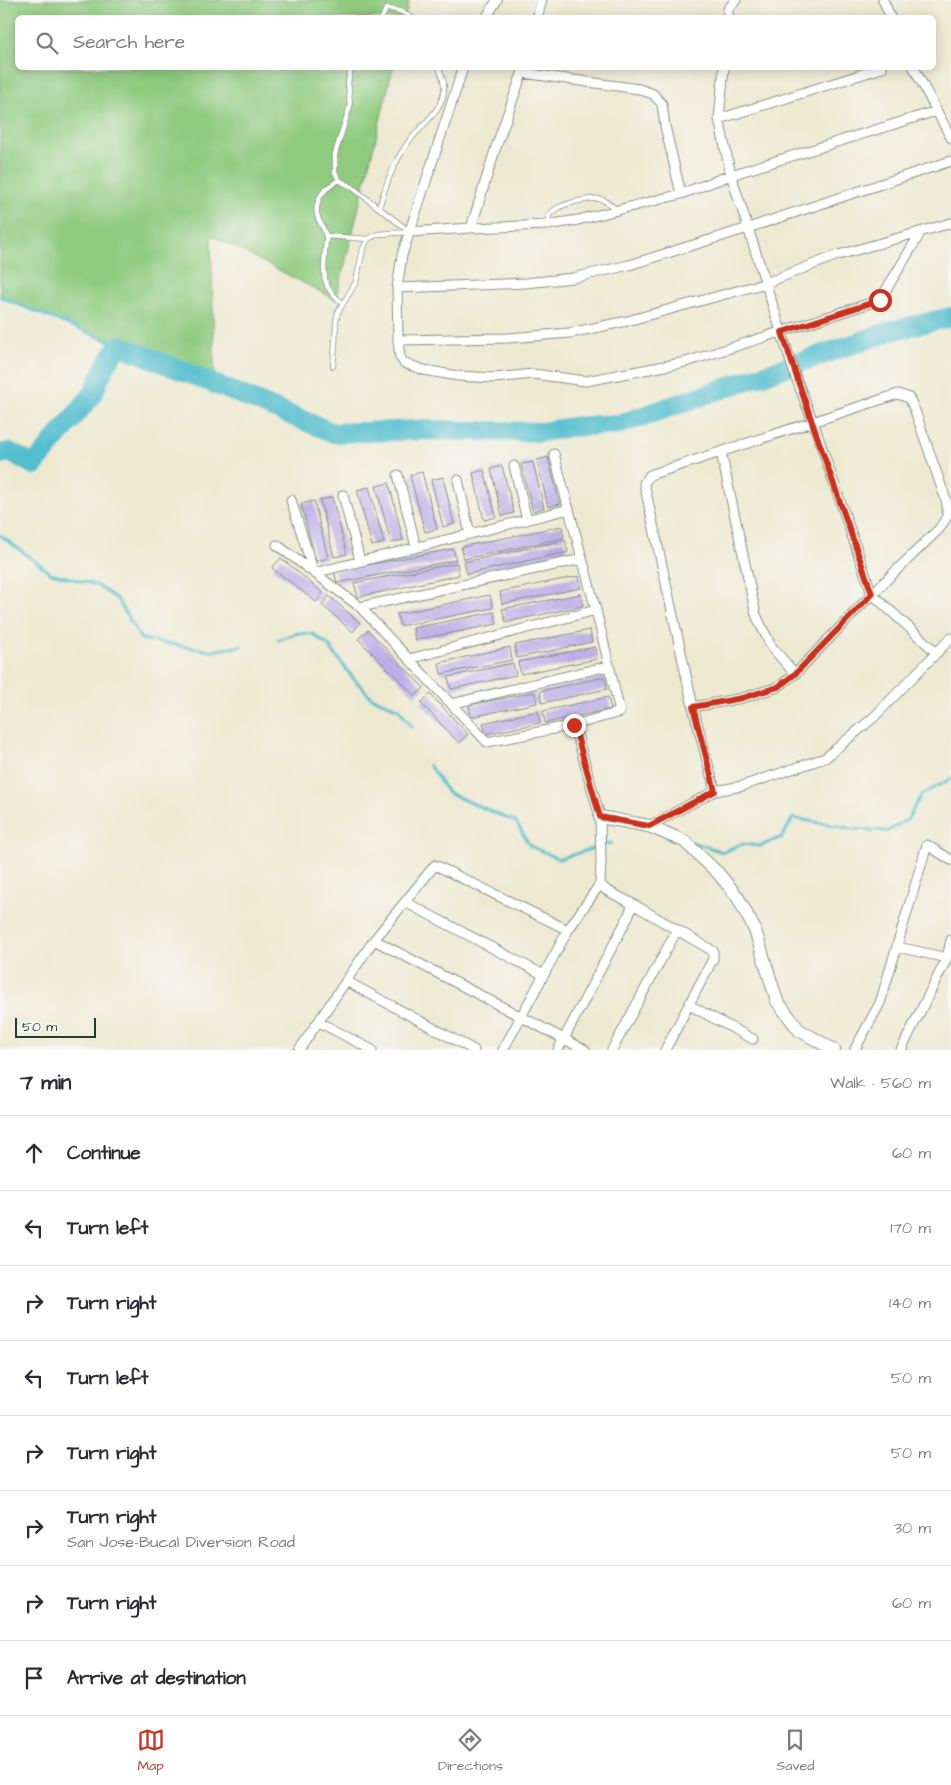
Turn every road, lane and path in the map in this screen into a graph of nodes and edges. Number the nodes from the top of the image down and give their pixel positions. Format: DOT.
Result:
graph roads {
  1 [pos="498,0"];
  2 [pos="542,0"];
  3 [pos="736,0"];
  4 [pos="882,0"];
  5 [pos="383,15"];
  6 [pos="407,15"];
  7 [pos="488,15"];
  8 [pos="538,15"];
  9 [pos="728,15"];
  10 [pos="889,15"];
  11 [pos="351,70"];
  12 [pos="440,70"];
  13 [pos="462,70"];
  14 [pos="523,70"];
  15 [pos="724,70"];
  16 [pos="876,70"];
  17 [pos="915,70"];
  18 [pos="936,111"];
  19 [pos="720,119"];
  20 [pos="951,138"];
  21 [pos="951,162"];
  22 [pos="731,175"];
  23 [pos="339,180"];
  24 [pos="681,194"];
  25 [pos="379,208"];
  26 [pos="617,210"];
  27 [pos="951,223"];
  28 [pos="546,225"];
  29 [pos="472,228"];
  30 [pos="748,228"];
  31 [pos="410,232"];
  32 [pos="921,232"];
  33 [pos="326,236"];
  34 [pos="368,239"];
  35 [pos="766,283"];
  36 [pos="397,288"];
  37 [pos="343,303"];
  38 [pos="782,332"];
  39 [pos="398,340"];
  40 [pos="333,366"];
  41 [pos="813,422"];
  42 [pos="720,452"];
  43 [pos="554,454"];
  44 [pos="514,466"];
  45 [pos="398,475"];
  46 [pos="458,480"];
  47 [pos="343,495"];
  48 [pos="290,500"];
  49 [pos="569,509"];
  50 [pos="527,520"];
  51 [pos="470,534"];
  52 [pos="277,544"];
  53 [pos="416,547"];
  54 [pos="582,559"];
  55 [pos="360,561"];
  56 [pos="314,573"];
  57 [pos="872,594"];
  58 [pos="360,607"];
  59 [pos="596,610"];
  60 [pos="951,638"];
  61 [pos="936,653"];
  62 [pos="409,659"];
  63 [pos="608,666"];
  64 [pos="795,674"];
  65 [pos="451,704"];
  66 [pos="693,707"];
  67 [pos="574,725"];
  68 [pos="715,791"];
  69 [pos="600,817"];
  70 [pos="649,826"];
  71 [pos="951,860"];
  72 [pos="600,884"];
  73 [pos="405,902"];
  74 [pos="633,904"];
  75 [pos="568,930"];
  76 [pos="677,930"];
  77 [pos="374,940"];
  78 [pos="951,940"];
  79 [pos="898,947"];
  80 [pos="946,958"];
  81 [pos="544,975"];
  82 [pos="346,981"];
  83 [pos="689,1006"];
  84 [pos="521,1017"];
  85 [pos="319,1022"];
  86 [pos="564,1039"];
  87 [pos="752,1039"];
  88 [pos="669,1049"];
  89 [pos="855,1049"];
  90 [pos="299,1050"];
  91 [pos="372,1050"];
  92 [pos="474,1050"];
  93 [pos="504,1050"];
  94 [pos="558,1050"];
  95 [pos="585,1050"];
  96 [pos="612,1050"];
  97 [pos="834,1050"];
  98 [pos="902,1050"];
  1 -- 7 [label="street"];
  2 -- 8 [label="street"];
  3 -- 9 [label="street"];
  4 -- 10 [label="street"];
  5 -- 6 [label="lane"];
  11 -- 23 [label="lane"];
  12 -- 25 [label="lane"];
  13 -- 31 [label="street"];
  14 -- 24 [label="street"];
  14 -- 29 [label="street"];
  15 -- 19 [label="street"];
  16 -- 19 [label="street"];
  17 -- 18 [label="street"];
  18 -- 20 [label="street"];
  18 -- 22 [label="street"];
  19 -- 22 [label="street"];
  21 -- 30 [label="street"];
  22 -- 24 [label="street"];
  22 -- 30 [label="street"];
  23 -- 25 [label="lane"];
  23 -- 33 [label="lane"];
  24 -- 26 [label="street"];
  25 -- 31 [label="lane"];
  26 -- 28 [label="street"];
  26 -- 28 [label="lane"];
  27 -- 32 [label="street"];
  28 -- 29 [label="street"];
  29 -- 31 [label="street"];
  30 -- 35 [label="street"];
  30 -- 36 [label="street"];
  31 -- 34 [label="lane"];
  31 -- 36 [label="street"];
  32 -- 35 [label="street"];
  32 -- 38 [label="street"];
  33 -- 34 [label="lane"];
  33 -- 37 [label="lane"];
  34 -- 37 [label="lane"];
  35 -- 38 [label="street"];
  35 -- 39 [label="street"];
  36 -- 39 [label="street"];
  37 -- 40 [label="lane"];
  38 -- 39 [label="street"];
  38 -- 41 [label="street"];
  41 -- 42 [label="street"];
  41 -- 57 [label="street"];
  41 -- 57 [label="street"];
  42 -- 64 [label="street"];
  42 -- 66 [label="street"];
  43 -- 49 [label="street"];
  44 -- 50 [label="street"];
  45 -- 53 [label="street"];
  46 -- 51 [label="street"];
  47 -- 55 [label="street"];
  48 -- 56 [label="street"];
  49 -- 50 [label="street"];
  49 -- 54 [label="street"];
  50 -- 51 [label="street"];
  51 -- 53 [label="street"];
  52 -- 56 [label="street"];
  53 -- 55 [label="street"];
  54 -- 58 [label="street"];
  54 -- 59 [label="street"];
  55 -- 56 [label="street"];
  56 -- 58 [label="street"];
  57 -- 61 [label="street"];
  57 -- 64 [label="street"];
  58 -- 62 [label="street"];
  59 -- 62 [label="street"];
  59 -- 63 [label="street"];
  60 -- 61 [label="street"];
  61 -- 68 [label="street"];
  62 -- 65 [label="street"];
  63 -- 65 [label="street"];
  63 -- 67 [label="street"];
  64 -- 66 [label="street"];
  65 -- 67 [label="street"];
  66 -- 68 [label="street"];
  67 -- 69 [label="street"];
  68 -- 70 [label="street"];
  69 -- 70 [label="main road"];
  69 -- 72 [label="street"];
  70 -- 97 [label="main road"];
  71 -- 79 [label="street"];
  72 -- 74 [label="street"];
  72 -- 75 [label="street"];
  73 -- 75 [label="street"];
  73 -- 77 [label="street"];
  73 -- 81 [label="street"];
  74 -- 76 [label="street"];
  74 -- 86 [label="street"];
  75 -- 81 [label="street"];
  76 -- 83 [label="street"];
  76 -- 96 [label="street"];
  77 -- 82 [label="street"];
  77 -- 84 [label="street"];
  78 -- 80 [label="street"];
  79 -- 80 [label="street"];
  79 -- 89 [label="street"];
  80 -- 98 [label="street"];
  81 -- 84 [label="street"];
  82 -- 85 [label="street"];
  82 -- 92 [label="street"];
  83 -- 87 [label="street"];
  83 -- 88 [label="street"];
  84 -- 86 [label="street"];
  84 -- 93 [label="street"];
  85 -- 90 [label="street"];
  85 -- 91 [label="street"];
  86 -- 94 [label="street"];
  86 -- 95 [label="street"];
}
